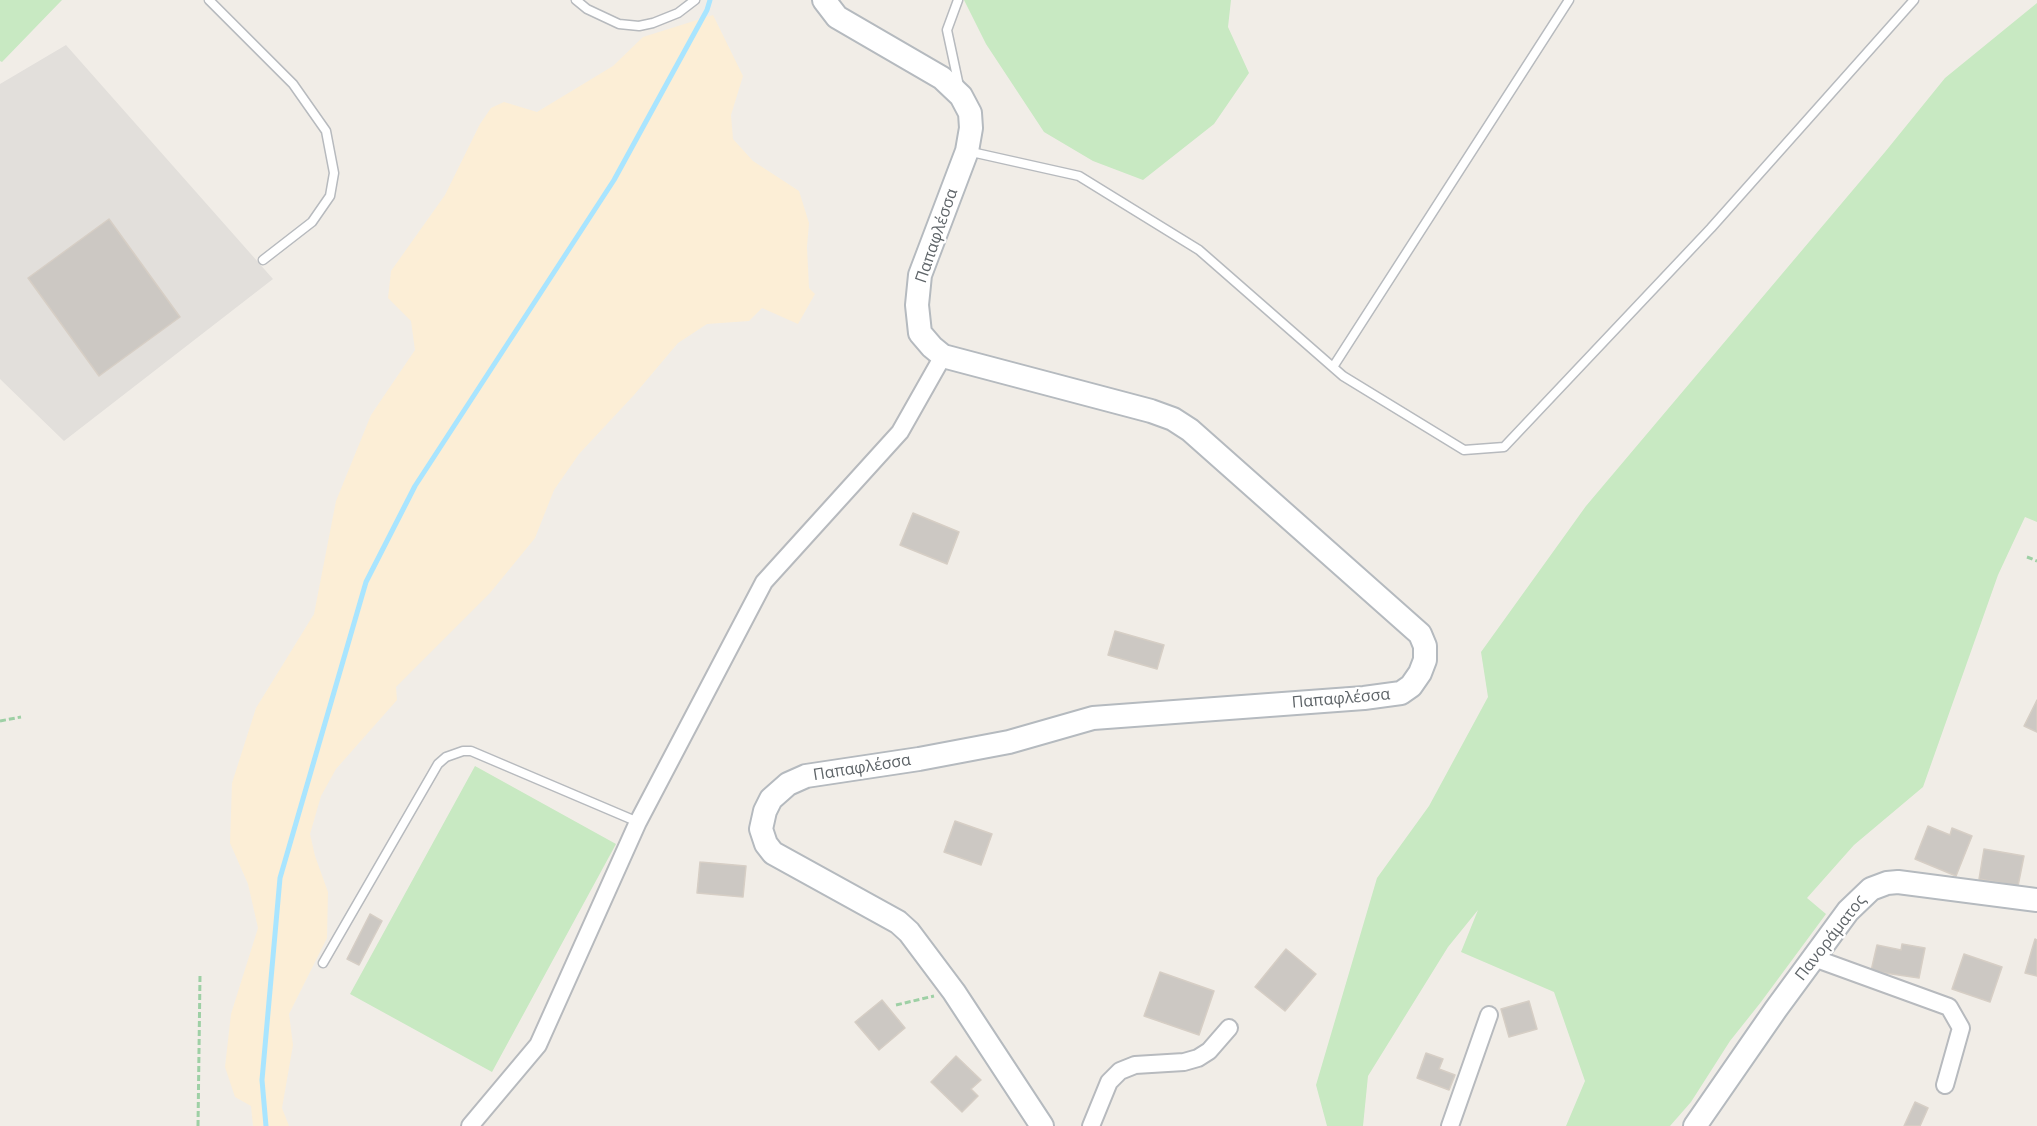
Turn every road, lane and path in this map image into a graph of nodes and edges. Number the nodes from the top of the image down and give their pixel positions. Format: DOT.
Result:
graph roads {
  1 [pos="209,0"];
  2 [pos="576,0"];
  3 [pos="695,0"];
  4 [pos="824,0"];
  5 [pos="958,0"];
  6 [pos="1569,0"];
  7 [pos="1914,0"];
  8 [pos="961,96"];
  9 [pos="967,151"];
  10 [pos="262,260"];
  11 [pos="943,356"];
  12 [pos="1334,367"];
  13 [pos="2027,557"];
  14 [pos="2037,561"];
  15 [pos="21,717"];
  16 [pos="0,721"];
  17 [pos="638,822"];
  18 [pos="2037,900"];
  19 [pos="1814,958"];
  20 [pos="323,963"];
  21 [pos="200,976"];
  22 [pos="940,998"];
  23 [pos="896,1005"];
  24 [pos="1489,1015"];
  25 [pos="1229,1028"];
  26 [pos="1945,1085"];
  27 [pos="198,1126"];
  28 [pos="470,1126"];
  29 [pos="1042,1126"];
  30 [pos="1092,1126"];
  31 [pos="1450,1126"];
  32 [pos="1695,1126"];
  1 -- 10 [label="lane"];
  2 -- 3 [label="lane"];
  4 -- 8 [label="street, Παπαφλέσσα"];
  5 -- 8 [label="lane"];
  6 -- 12 [label="lane"];
  7 -- 12 [label="lane"];
  8 -- 9 [label="street, Παπαφλέσσα"];
  9 -- 11 [label="street, Παπαφλέσσα"];
  9 -- 12 [label="lane"];
  11 -- 17 [label="street"];
  11 -- 29 [label="street, Παπαφλέσσα"];
  13 -- 14 [label="path"];
  15 -- 16 [label="path"];
  17 -- 20 [label="lane"];
  17 -- 28 [label="street"];
  18 -- 19 [label="street, Πανοράματος"];
  19 -- 26 [label="street"];
  19 -- 32 [label="street, Πανοράματος"];
  21 -- 27 [label="path"];
  22 -- 23 [label="path"];
  24 -- 31 [label="street"];
  25 -- 30 [label="street"];
}
